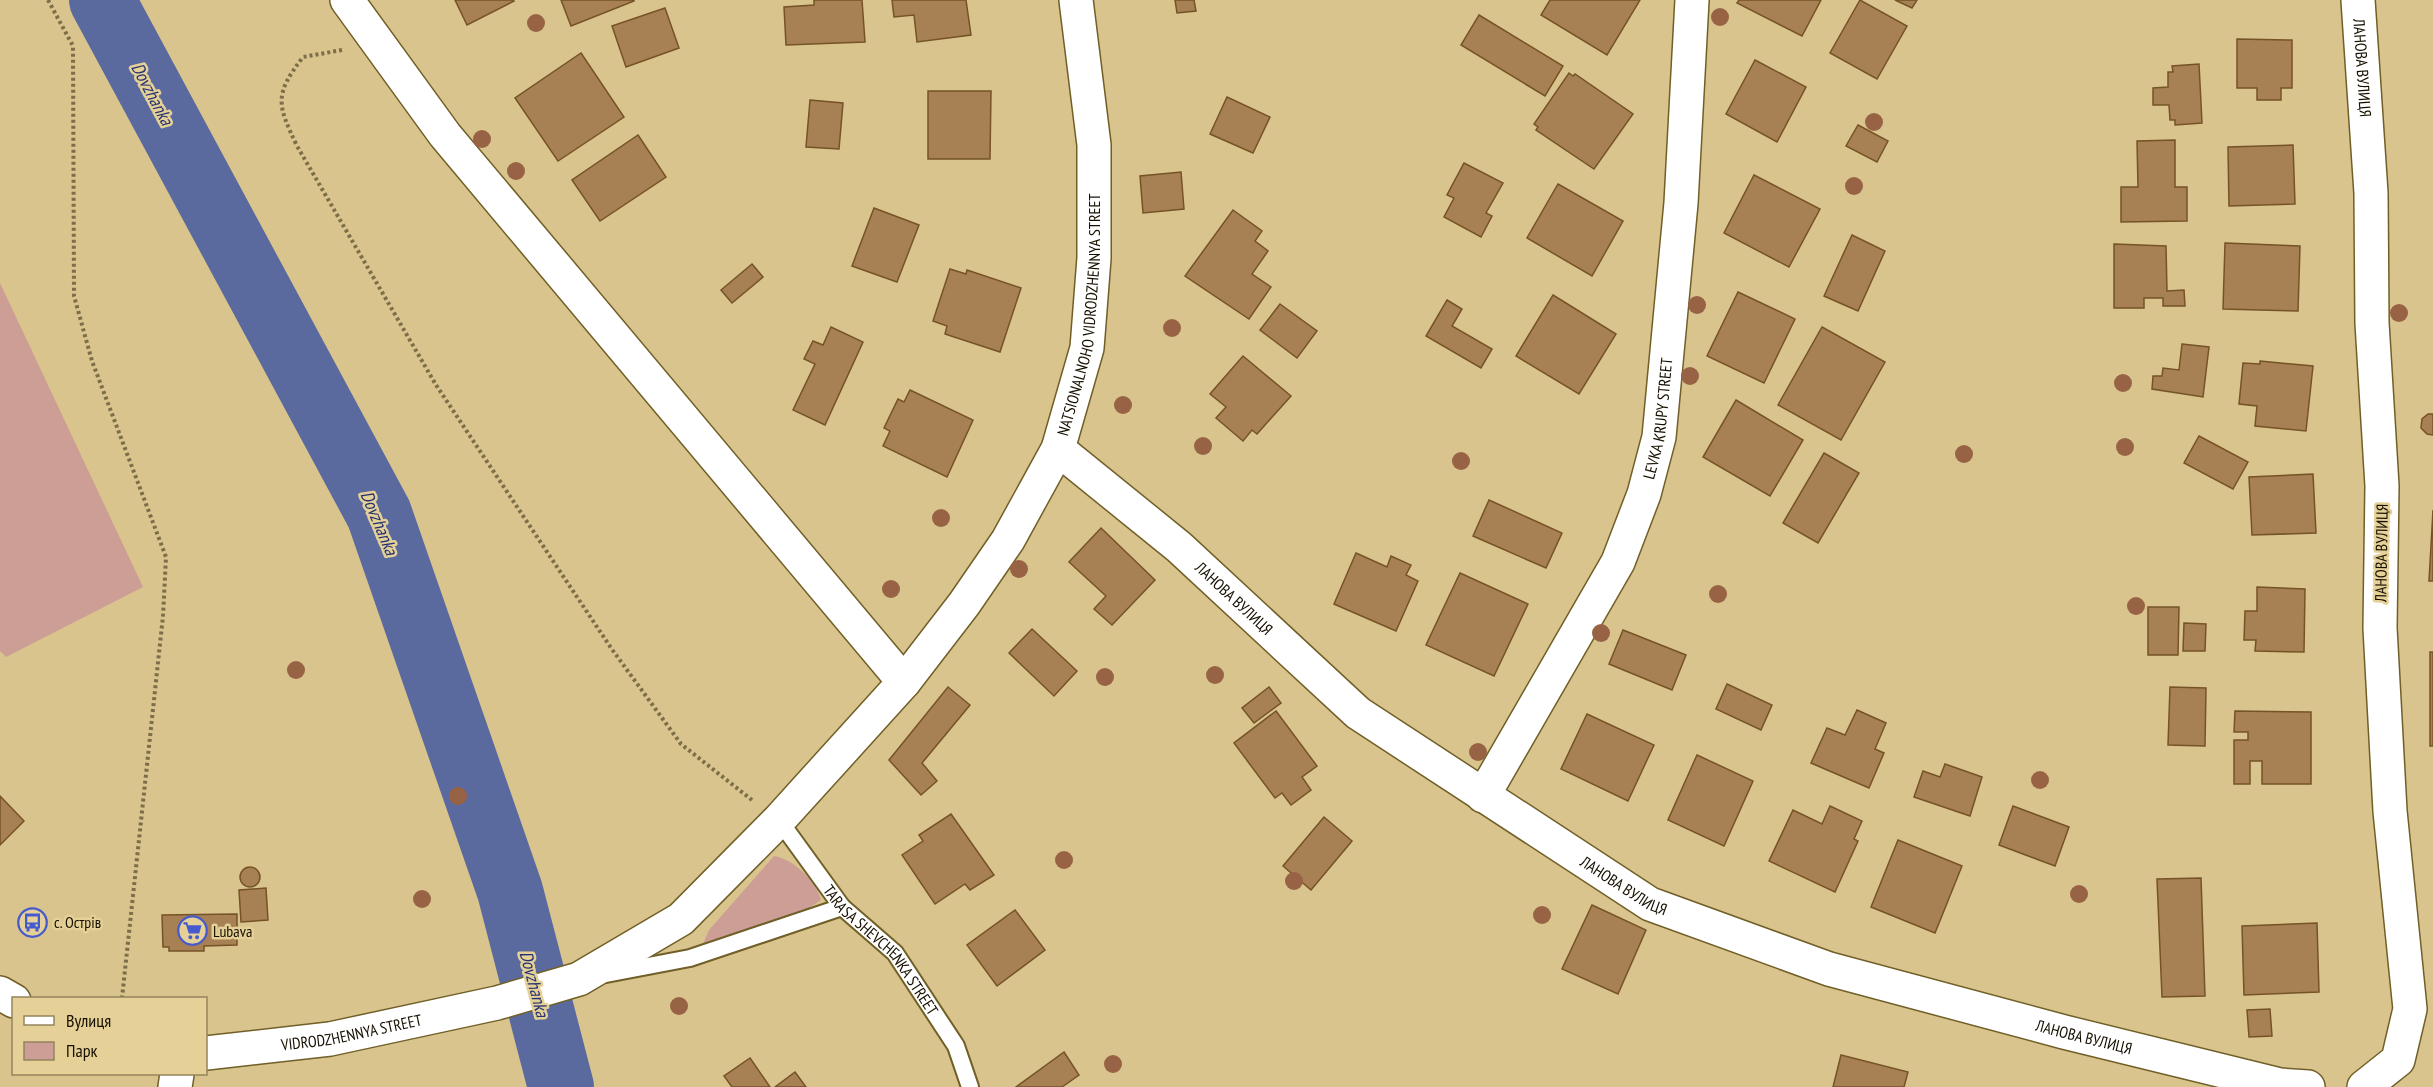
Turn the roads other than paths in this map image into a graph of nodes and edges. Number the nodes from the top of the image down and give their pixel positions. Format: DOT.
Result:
graph roads {
  1 [pos="347,0"];
  2 [pos="1076,0"];
  3 [pos="1692,0"];
  4 [pos="2358,0"];
  5 [pos="1058,449"];
  6 [pos="904,682"];
  7 [pos="1483,796"];
  8 [pos="779,820"];
  9 [pos="842,907"];
  10 [pos="579,979"];
  11 [pos="207,1053"];
  12 [pos="969,1087"];
  13 [pos="2308,1087"];
  14 [pos="2364,1087"];
  1 -- 6 [label="street"];
  2 -- 5 [label="street, NATSIONALNOHO VIDRODZHENNYA STREET"];
  3 -- 7 [label="street, LEVKA KRUPY STREET"];
  4 -- 14 [label="street, ЛАНОВА ВУЛИЦЯ"];
  5 -- 6 [label="street, NATSIONALNOHO VIDRODZHENNYA STREET"];
  5 -- 7 [label="street, ЛАНОВА ВУЛИЦЯ"];
  6 -- 8 [label="street, NATSIONALNOHO VIDRODZHENNYA STREET"];
  7 -- 13 [label="street, ЛАНОВА ВУЛИЦЯ"];
  8 -- 9 [label="lane, TARASA SHEVCHENKA STREET"];
  8 -- 10 [label="street, VIDRODZHENNYA STREET"];
  9 -- 10 [label="lane"];
  9 -- 12 [label="lane, TARASA SHEVCHENKA STREET"];
  10 -- 11 [label="street, VIDRODZHENNYA STREET"];
}
